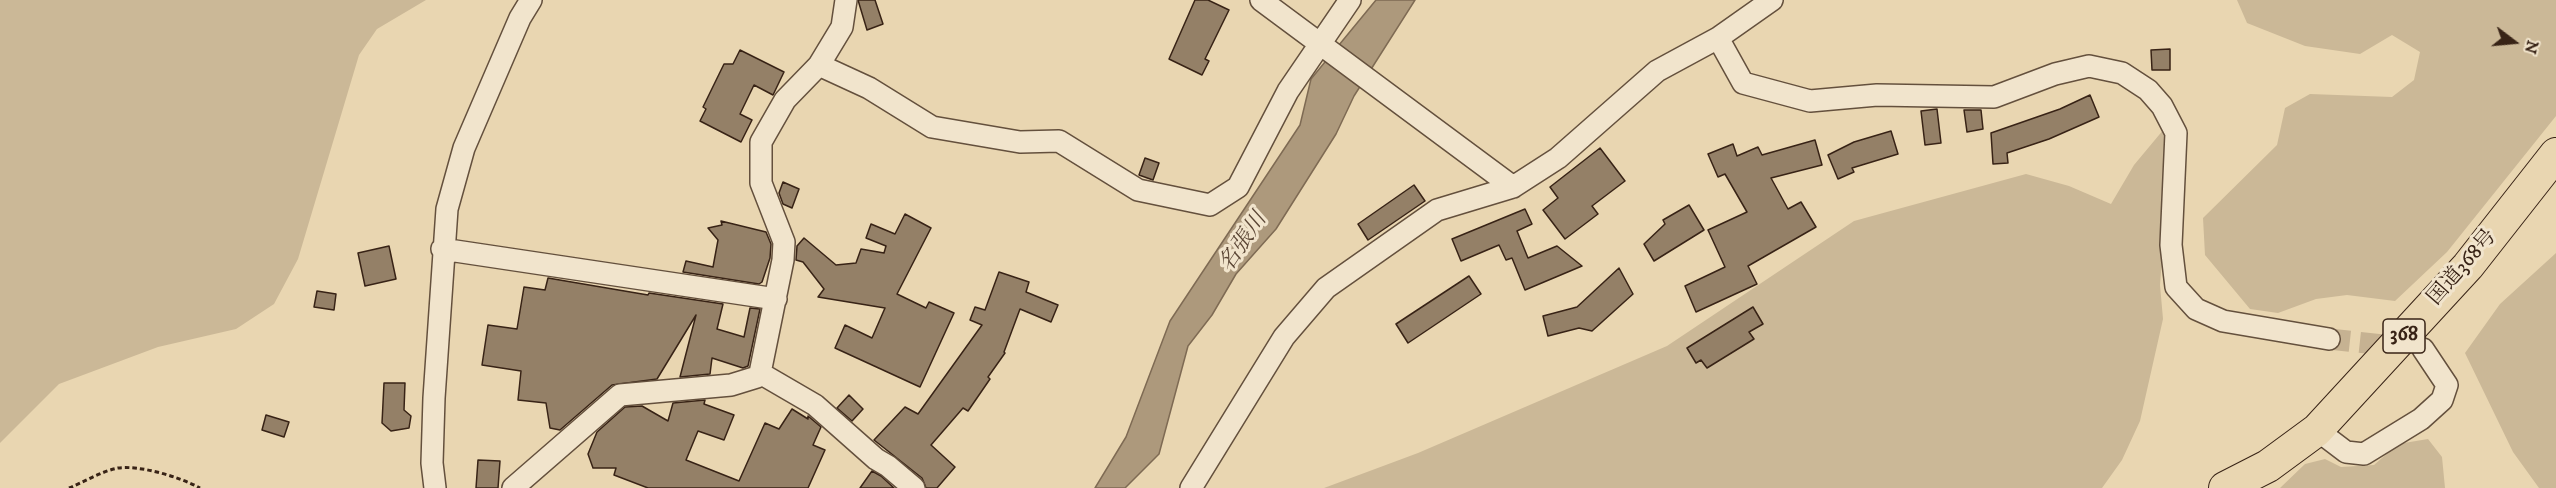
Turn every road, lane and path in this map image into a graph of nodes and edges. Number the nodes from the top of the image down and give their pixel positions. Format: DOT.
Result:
graph roads {
  1 [pos="531,0"];
  2 [pos="846,0"];
  3 [pos="1261,0"];
  4 [pos="1350,0"];
  5 [pos="1772,0"];
  6 [pos="1718,38"];
  7 [pos="1319,44"];
  8 [pos="819,65"];
  9 [pos="2556,154"];
  10 [pos="1513,187"];
  11 [pos="442,249"];
  12 [pos="776,299"];
  13 [pos="2329,339"];
  14 [pos="2423,349"];
  15 [pos="760,373"];
  16 [pos="2317,430"];
  17 [pos="69,488"];
  18 [pos="200,488"];
  19 [pos="435,488"];
  20 [pos="513,488"];
  21 [pos="914,488"];
  22 [pos="1191,488"];
  23 [pos="2225,488"];
  1 -- 11 [label="street"];
  2 -- 8 [label="street"];
  3 -- 7 [label="street"];
  4 -- 7 [label="street"];
  5 -- 6 [label="street"];
  6 -- 10 [label="street"];
  6 -- 13 [label="street"];
  7 -- 8 [label="street"];
  7 -- 10 [label="street"];
  8 -- 12 [label="street"];
  9 -- 16 [label="highway, 国道368号 / 368"];
  10 -- 22 [label="street"];
  11 -- 12 [label="street"];
  11 -- 19 [label="street"];
  12 -- 15 [label="street"];
  14 -- 16 [label="street"];
  15 -- 20 [label="street"];
  15 -- 21 [label="street"];
  16 -- 23 [label="highway, 国道368号 / 368"];
  17 -- 18 [label="path"];
}
